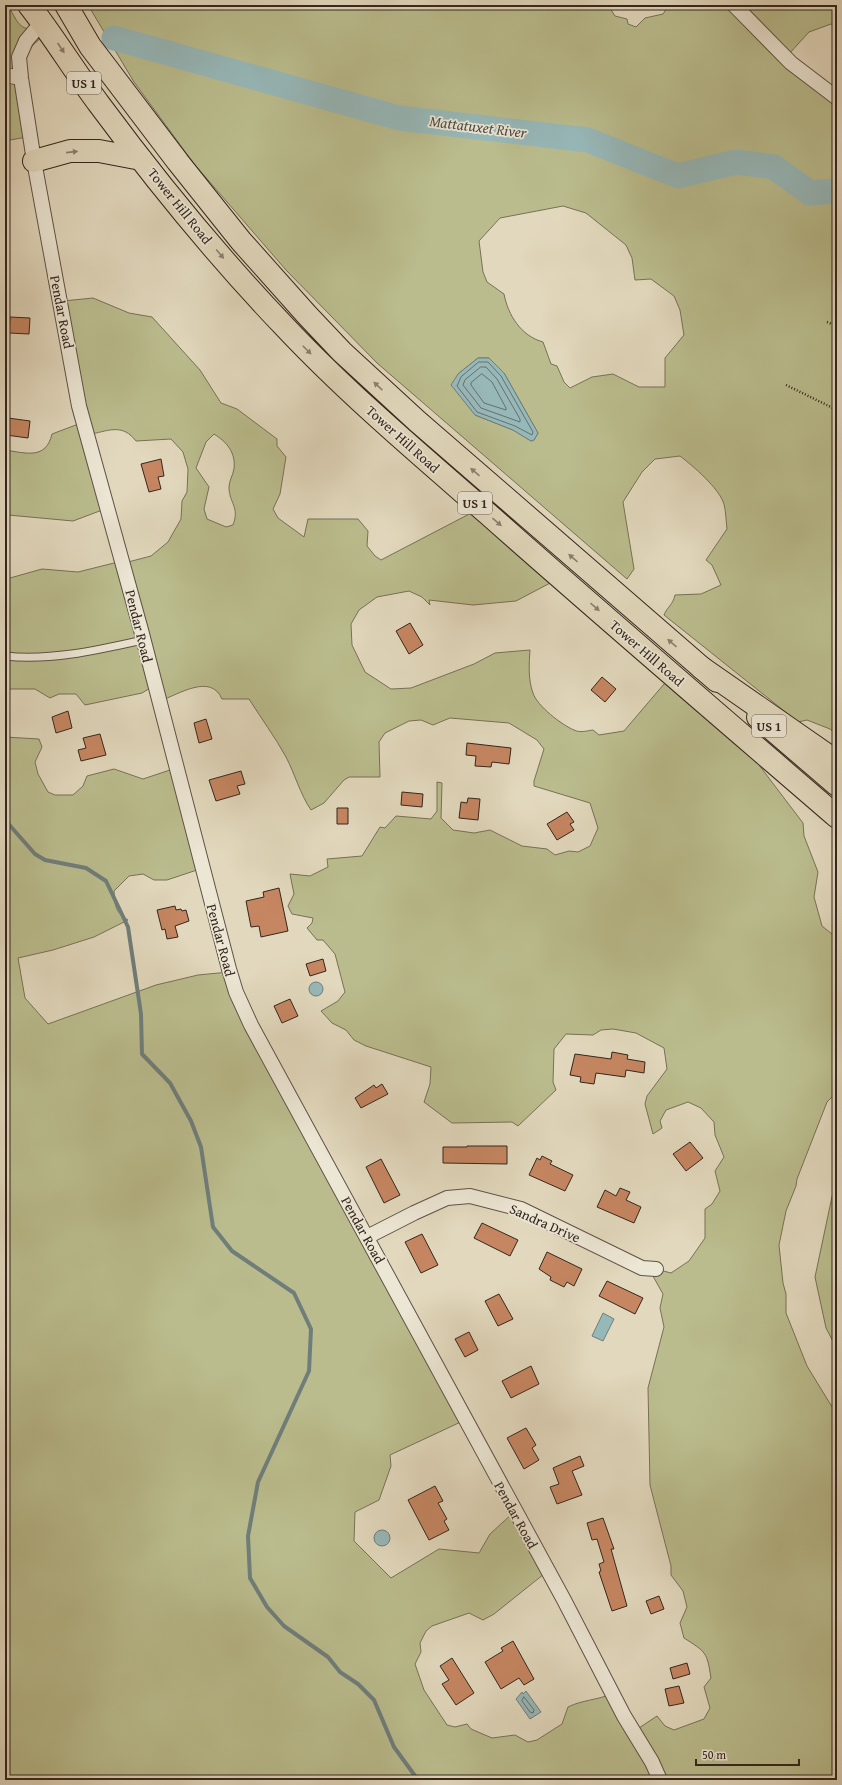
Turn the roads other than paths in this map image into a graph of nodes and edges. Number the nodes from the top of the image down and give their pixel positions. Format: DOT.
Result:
graph roads {
  1 [pos="66,5"];
  2 [pos="734,5"];
  3 [pos="36,13"];
  4 [pos="5,75"];
  5 [pos="21,78"];
  6 [pos="837,98"];
  7 [pos="141,159"];
  8 [pos="34,161"];
  9 [pos="143,640"];
  10 [pos="5,656"];
  11 [pos="702,668"];
  12 [pos="837,762"];
  13 [pos="837,785"];
  14 [pos="837,817"];
  15 [pos="367,1237"];
  16 [pos="656,1269"];
  17 [pos="660,1780"];
  11 -- 1 [label="highway, Tower Hill Road / US 1, one-way"];
  2 -- 6 [label="street"];
  3 -- 5 [label="street, Pendar Road"];
  3 -- 7 [label="highway, Tower Hill Road / US 1, one-way"];
  4 -- 5 [label="street"];
  5 -- 8 [label="street, Pendar Road"];
  8 -- 7 [label="highway, one-way"];
  7 -- 14 [label="highway, Tower Hill Road / US 1, one-way"];
  8 -- 9 [label="street, Pendar Road"];
  9 -- 10 [label="lane"];
  9 -- 15 [label="street, Pendar Road"];
  11 -- 12 [label="highway"];
  11 -- 13 [label="highway, Tower Hill Road / US 1"];
  15 -- 16 [label="street, Sandra Drive"];
  15 -- 17 [label="street, Pendar Road"];
}
